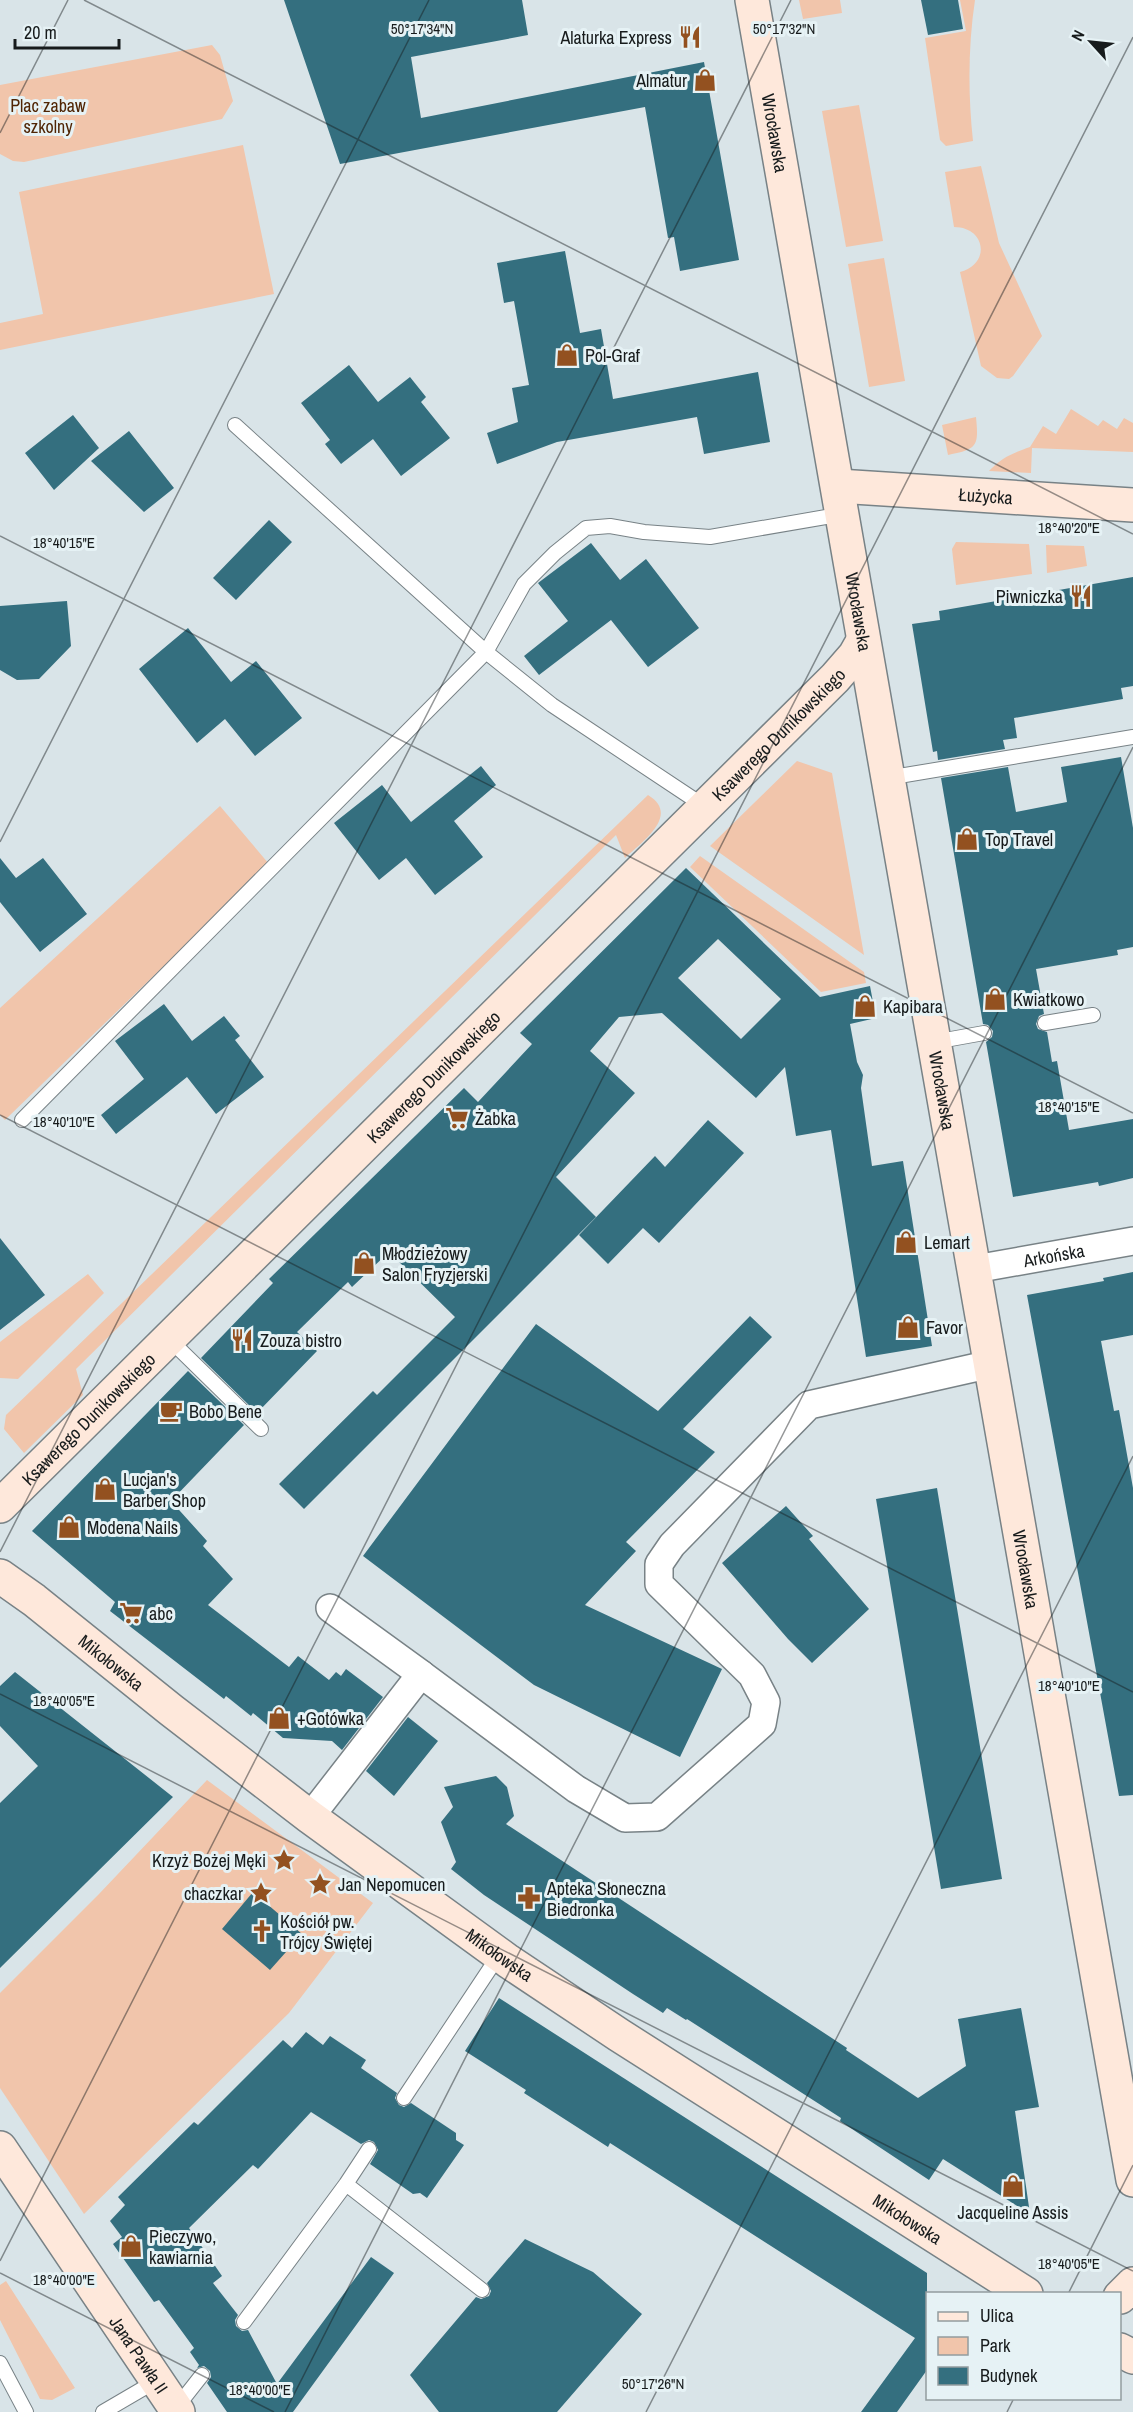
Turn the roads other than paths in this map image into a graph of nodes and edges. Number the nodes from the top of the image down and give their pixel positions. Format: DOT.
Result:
graph roads {
  1 [pos="752,0"];
  2 [pos="235,425"];
  3 [pos="841,500"];
  4 [pos="1133,505"];
  5 [pos="863,641"];
  6 [pos="486,652"];
  7 [pos="1133,738"];
  8 [pos="887,778"];
  9 [pos="706,807"];
  10 [pos="1093,1015"];
  11 [pos="1045,1023"];
  12 [pos="984,1033"];
  13 [pos="934,1042"];
  14 [pos="22,1120"];
  15 [pos="1133,1241"];
  16 [pos="975,1269"];
  17 [pos="169,1339"];
  18 [pos="991,1364"];
  19 [pos="261,1429"];
  20 [pos="0,1506"];
  21 [pos="0,1576"];
  22 [pos="330,1608"];
  23 [pos="421,1674"];
  24 [pos="310,1818"];
  25 [pos="499,1955"];
  26 [pos="404,2098"];
  27 [pos="0,2148"];
  28 [pos="369,2149"];
  29 [pos="1133,2180"];
  30 [pos="346,2184"];
  31 [pos="1133,2284"];
  32 [pos="482,2290"];
  33 [pos="1023,2292"];
  34 [pos="1121,2295"];
  35 [pos="244,2322"];
  36 [pos="0,2363"];
  37 [pos="202,2375"];
  38 [pos="158,2380"];
  39 [pos="177,2410"];
  40 [pos="26,2412"];
  41 [pos="103,2412"];
  1 -- 3 [label="street, Wrocławska"];
  2 -- 6 [label="lane"];
  3 -- 4 [label="street, Łużycka"];
  3 -- 5 [label="street, Wrocławska"];
  3 -- 6 [label="lane"];
  5 -- 8 [label="street, Wrocławska"];
  5 -- 9 [label="street, Ksawerego Dunikowskiego"];
  6 -- 9 [label="lane"];
  6 -- 14 [label="lane"];
  7 -- 8 [label="lane"];
  8 -- 13 [label="street, Wrocławska"];
  9 -- 17 [label="street, Ksawerego Dunikowskiego"];
  10 -- 11 [label="lane"];
  12 -- 13 [label="lane"];
  13 -- 16 [label="street, Wrocławska"];
  15 -- 16 [label="street, Arkońska"];
  16 -- 18 [label="street, Wrocławska"];
  17 -- 19 [label="lane"];
  17 -- 20 [label="street, Ksawerego Dunikowskiego"];
  18 -- 23 [label="street"];
  18 -- 29 [label="street, Wrocławska"];
  21 -- 24 [label="street, Mikołowska"];
  22 -- 23 [label="street"];
  23 -- 24 [label="street"];
  24 -- 25 [label="street, Mikołowska"];
  25 -- 26 [label="lane"];
  25 -- 33 [label="street, Mikołowska"];
  27 -- 38 [label="street, Jana Pawła II"];
  28 -- 30 [label="lane"];
  30 -- 32 [label="lane"];
  30 -- 35 [label="lane"];
  31 -- 34 [label="street"];
  36 -- 40 [label="lane"];
  37 -- 39 [label="lane"];
  38 -- 39 [label="street, Jana Pawła II"];
  38 -- 41 [label="lane"];
}
